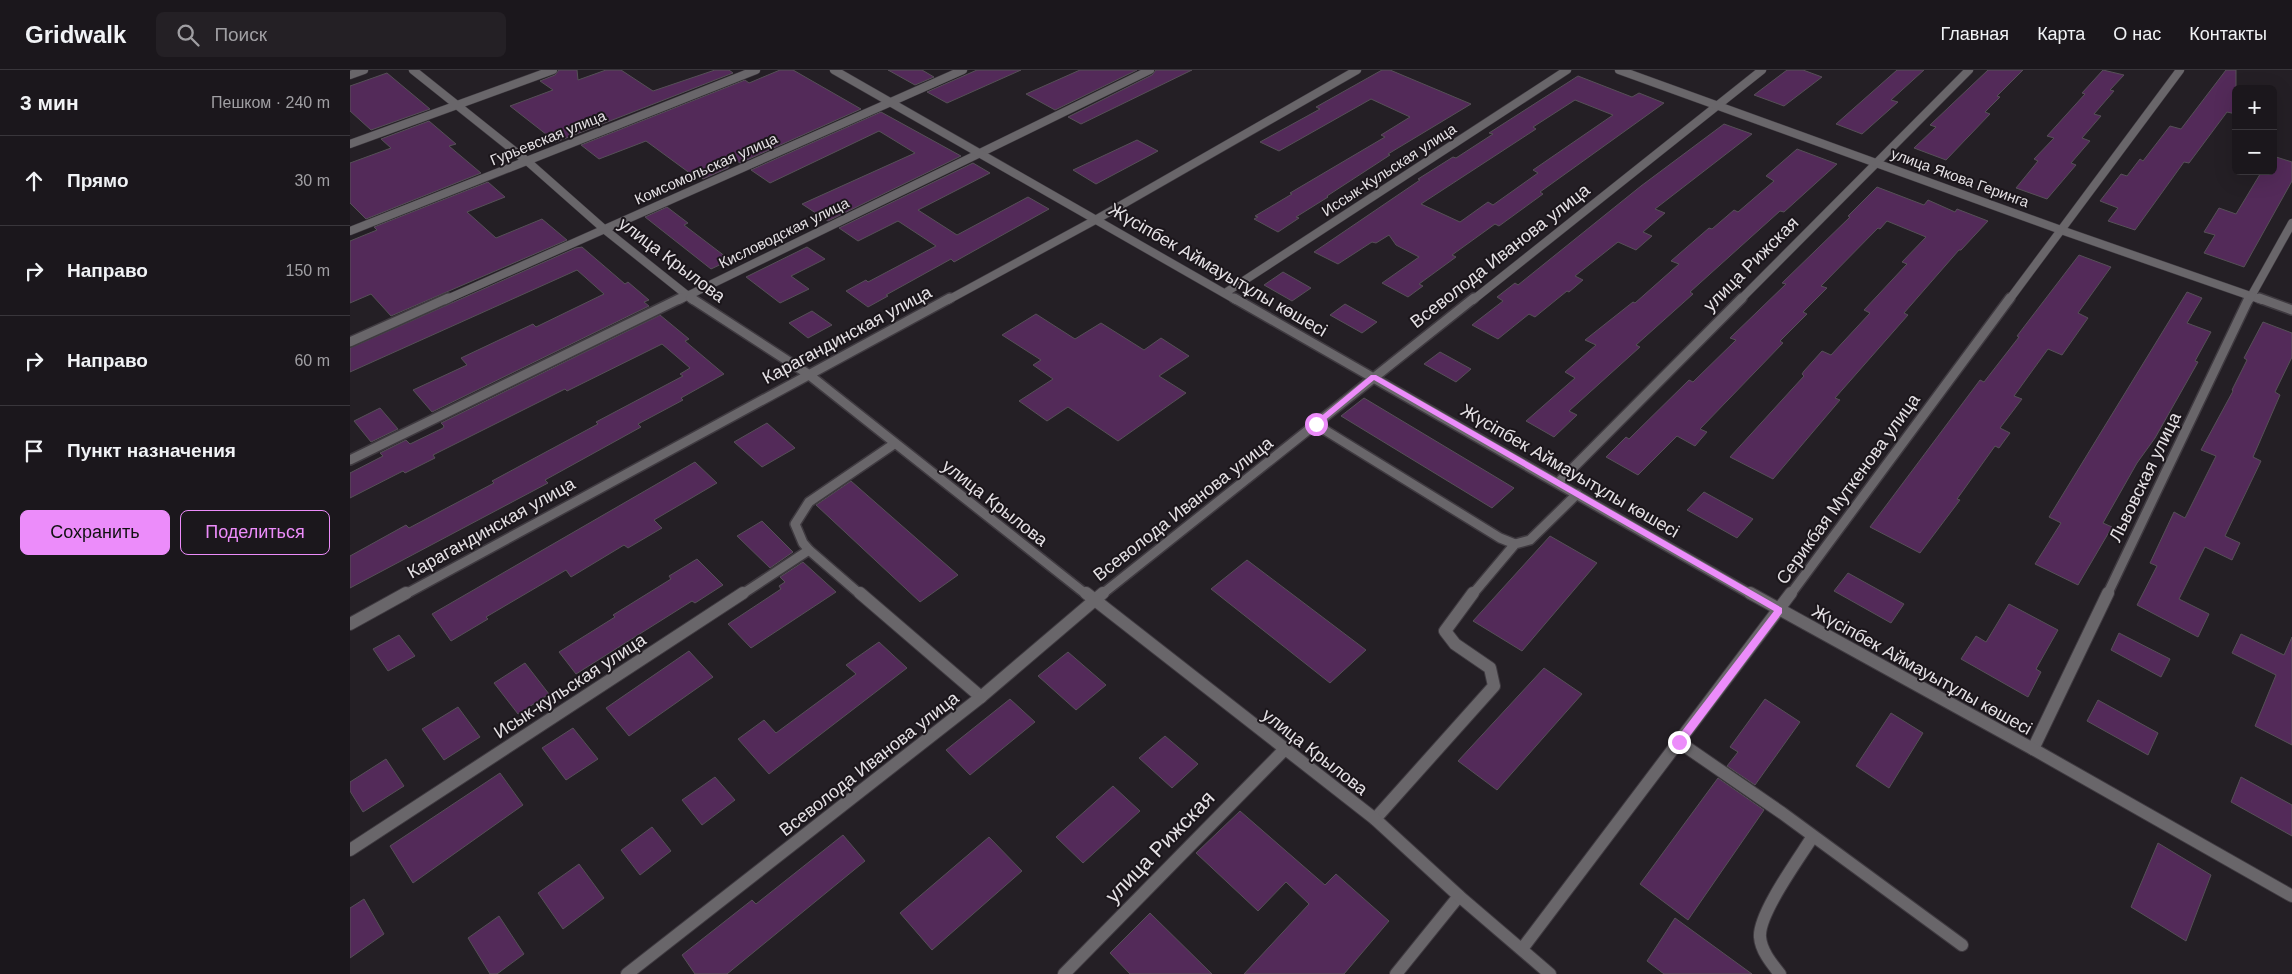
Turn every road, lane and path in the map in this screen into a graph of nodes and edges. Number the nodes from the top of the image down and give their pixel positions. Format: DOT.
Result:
graph roads {
  1 [pos="364,70"];
  2 [pos="412,70"];
  3 [pos="553,70"];
  4 [pos="756,70"];
  5 [pos="834,70"];
  6 [pos="963,70"];
  7 [pos="1150,70"];
  8 [pos="1357,70"];
  9 [pos="1567,70"];
  10 [pos="1619,70"];
  11 [pos="1762,70"];
  12 [pos="1969,70"];
  13 [pos="2180,70"];
  14 [pos="350,75"];
  15 [pos="890,102"];
  16 [pos="458,104"];
  17 [pos="1716,105"];
  18 [pos="350,144"];
  19 [pos="981,152"];
  20 [pos="527,161"];
  21 [pos="1877,162"];
  22 [pos="1096,219"];
  23 [pos="2292,223"];
  24 [pos="604,229"];
  25 [pos="2061,230"];
  26 [pos="350,231"];
  27 [pos="1225,293"];
  28 [pos="2251,295"];
  29 [pos="687,296"];
  30 [pos="2292,310"];
  31 [pos="350,342"];
  32 [pos="808,374"];
  33 [pos="1373,377"];
  34 [pos="1316,424"];
  35 [pos="894,444"];
  36 [pos="350,460"];
  37 [pos="1558,483"];
  38 [pos="1577,494"];
  39 [pos="1515,544"];
  40 [pos="809,550"];
  41 [pos="1094,601"];
  42 [pos="1779,610"];
  43 [pos="350,624"];
  44 [pos="981,697"];
  45 [pos="1679,742"];
  46 [pos="1286,748"];
  47 [pos="2033,748"];
  48 [pos="1374,819"];
  49 [pos="1813,836"];
  50 [pos="350,850"];
  51 [pos="1459,896"];
  52 [pos="2292,896"];
  53 [pos="1962,945"];
  54 [pos="1522,949"];
  55 [pos="626,974"];
  56 [pos="1064,974"];
  57 [pos="1396,974"];
  58 [pos="1550,974"];
  59 [pos="1780,974"];
  1 -- 14 [label="street"];
  2 -- 16 [label="street, улица Крылова"];
  3 -- 16 [label="street"];
  4 -- 20 [label="street, Гурьевская улица"];
  5 -- 15 [label="street, Жүсіпбек Аймауытұлы көшесі"];
  6 -- 15 [label="street, Комсомольская улица"];
  7 -- 19 [label="street, Кисловодская улица"];
  8 -- 22 [label="street, Карагандинская улица"];
  9 -- 27 [label="street, Иссык-Кульская улица"];
  10 -- 17 [label="street, улица Якова Геринга"];
  11 -- 17 [label="street, Всеволода Иванова улица"];
  12 -- 21 [label="street, улица Рижская"];
  13 -- 25 [label="street, Серикбая Муткенова улица"];
  15 -- 19 [label="street, Жүсіпбек Аймауытұлы көшесі"];
  15 -- 24 [label="street, Комсомольская улица"];
  16 -- 18 [label="street"];
  16 -- 20 [label="street, улица Крылова"];
  17 -- 21 [label="street, улица Якова Геринга"];
  17 -- 33 [label="street, Всеволода Иванова улица"];
  19 -- 22 [label="street, Жүсіпбек Аймауытұлы көшесі"];
  19 -- 29 [label="street, Кисловодская улица"];
  20 -- 24 [label="street, улица Крылова"];
  20 -- 26 [label="street, Гурьевская улица"];
  21 -- 25 [label="street, улица Якова Геринга"];
  21 -- 37 [label="street, улица Рижская"];
  22 -- 27 [label="street, Жүсіпбек Аймауытұлы көшесі"];
  22 -- 32 [label="street, Карагандинская улица"];
  23 -- 28 [label="street, Львовская улица"];
  24 -- 29 [label="street, улица Крылова"];
  24 -- 31 [label="street, Комсомольская улица"];
  25 -- 28 [label="street, улица Якова Геринга"];
  25 -- 42 [label="street, Серикбая Муткенова улица"];
  27 -- 33 [label="street, Жүсіпбек Аймауытұлы көшесі"];
  28 -- 30 [label="street, улица Якова Геринга"];
  28 -- 47 [label="street, Львовская улица"];
  29 -- 32 [label="street, улица Крылова"];
  29 -- 36 [label="street, Кисловодская улица"];
  32 -- 35 [label="street, улица Крылова"];
  32 -- 43 [label="street, Карагандинская улица"];
  33 -- 34 [label="street, Всеволода Иванова улица"];
  33 -- 37 [label="street, Жүсіпбек Аймауытұлы көшесі"];
  34 -- 39 [label="street"];
  34 -- 41 [label="street, Всеволода Иванова улица"];
  35 -- 40 [label="street"];
  35 -- 41 [label="street, улица Крылова"];
  37 -- 38 [label="street, Жүсіпбек Аймауытұлы көшесі"];
  38 -- 39 [label="street"];
  38 -- 42 [label="street, Жүсіпбек Аймауытұлы көшесі"];
  39 -- 48 [label="street"];
  40 -- 44 [label="street"];
  40 -- 50 [label="street, Исык-кульская улица"];
  41 -- 44 [label="street, Всеволода Иванова улица"];
  41 -- 46 [label="street, улица Крылова"];
  42 -- 45 [label="street, Серикбая Муткенова улица"];
  42 -- 47 [label="street, Жүсіпбек Аймауытұлы көшесі"];
  44 -- 55 [label="street, Всеволода Иванова улица"];
  45 -- 49 [label="street"];
  45 -- 54 [label="street, Серикбая Муткенова улица"];
  46 -- 48 [label="street, улица Крылова"];
  46 -- 56 [label="street, улица Рижская"];
  47 -- 52 [label="street, Жүсіпбек Аймауытұлы көшесі"];
  48 -- 51 [label="street, улица Крылова"];
  49 -- 53 [label="street"];
  49 -- 59 [label="street"];
  51 -- 54 [label="street, улица Крылова"];
  51 -- 57 [label="street"];
  54 -- 58 [label="street, улица Крылова"];
}
